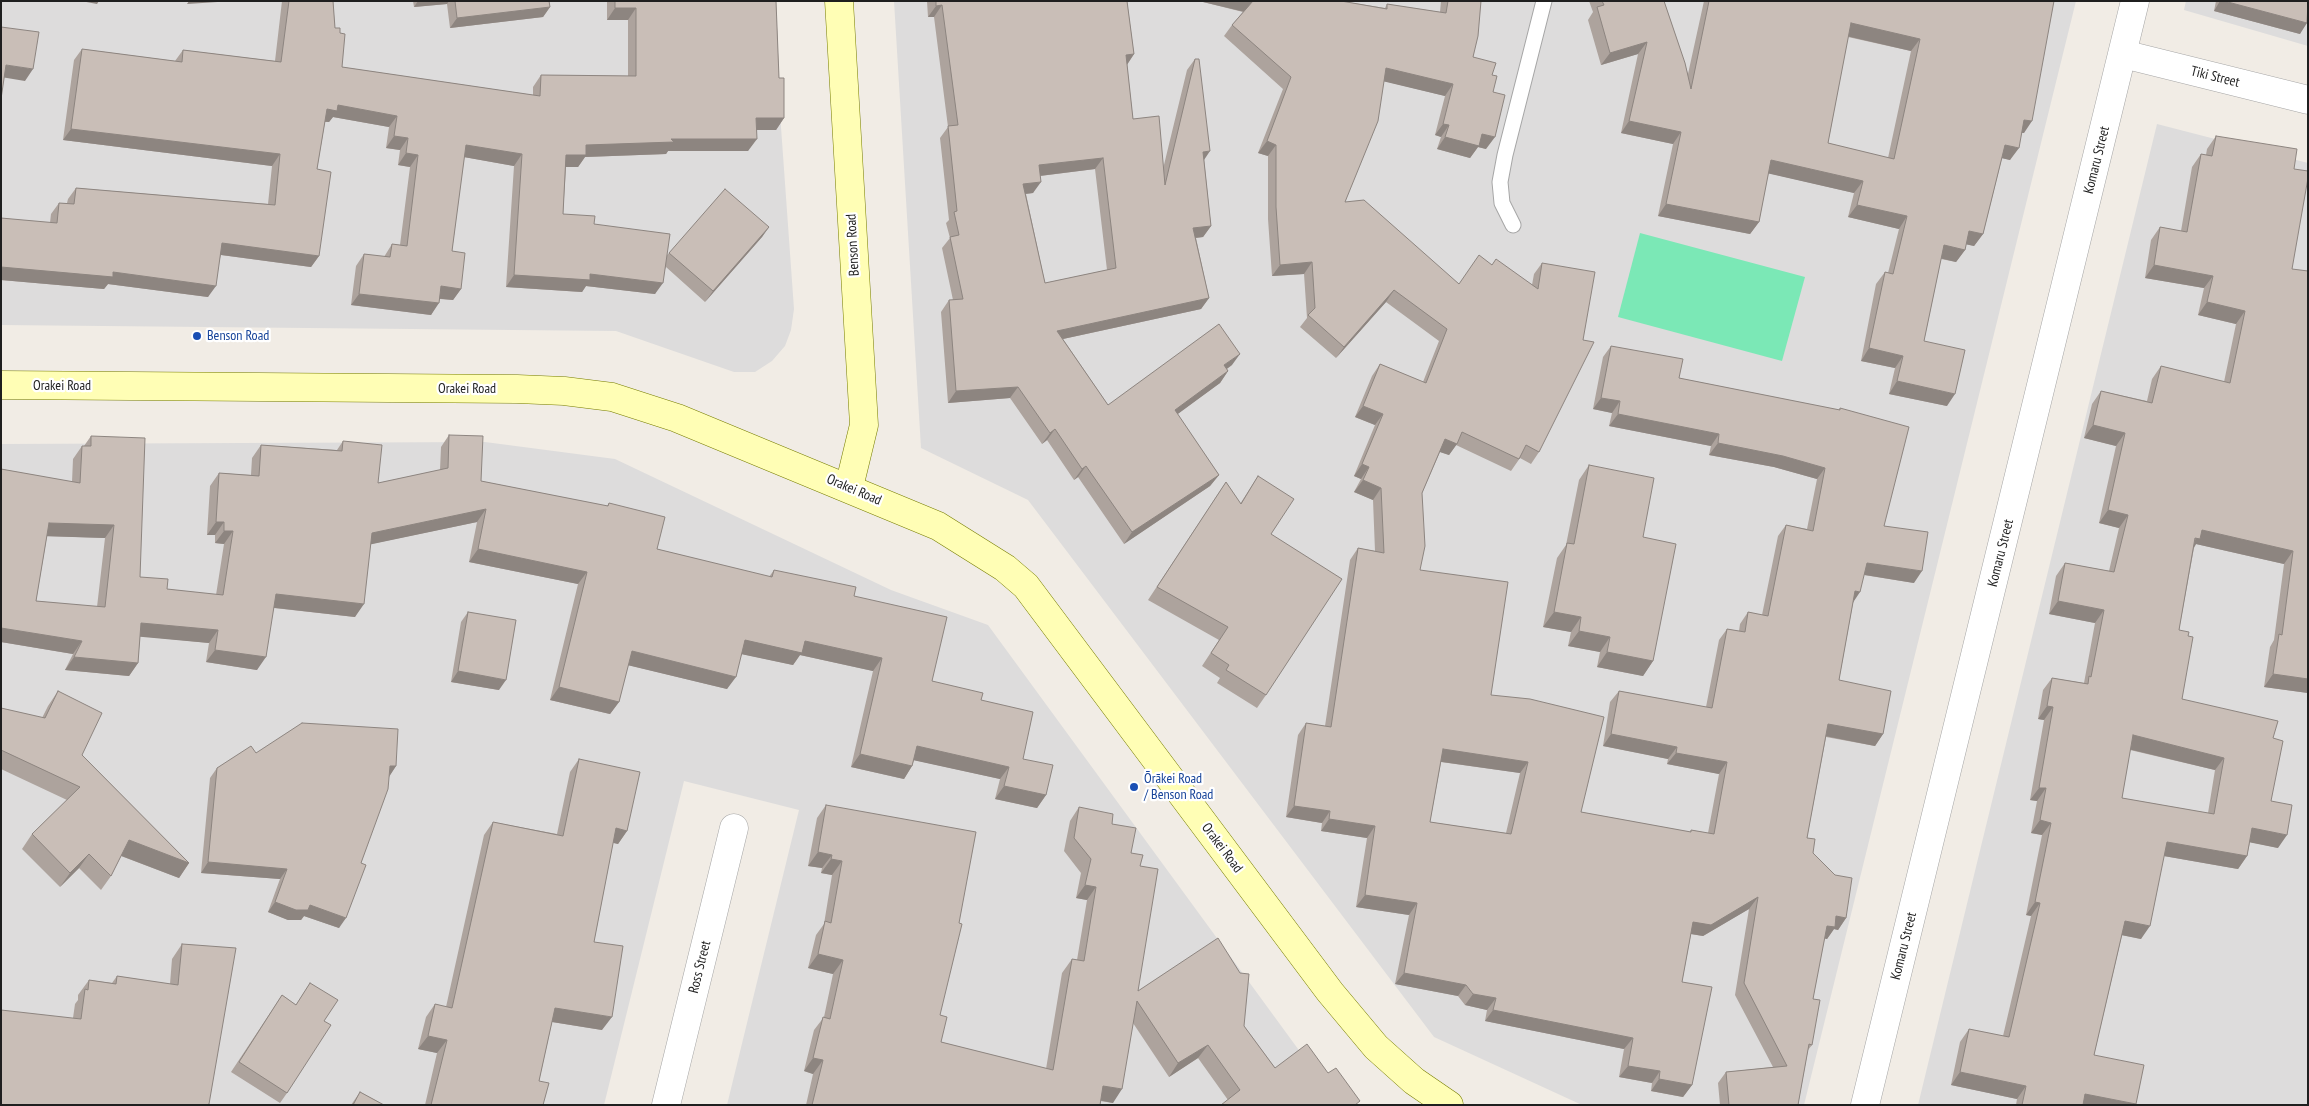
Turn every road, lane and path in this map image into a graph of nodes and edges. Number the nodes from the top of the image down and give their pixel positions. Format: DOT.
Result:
graph roads {
  1 [pos="839,1"];
  2 [pos="1544,1"];
  3 [pos="2135,1"];
  4 [pos="2123,54"];
  5 [pos="2308,100"];
  6 [pos="1513,225"];
  7 [pos="1,385"];
  8 [pos="849,487"];
  9 [pos="734,828"];
  10 [pos="666,1105"];
  11 [pos="1449,1105"];
  12 [pos="1866,1105"];
  1 -- 8 [label="main road, Benson Road"];
  2 -- 6 [label="lane"];
  3 -- 4 [label="street, Komaru Street"];
  4 -- 5 [label="street, Tiki Street"];
  4 -- 12 [label="street, Komaru Street"];
  7 -- 8 [label="main road, Orakei Road"];
  8 -- 11 [label="main road, Orakei Road"];
  9 -- 10 [label="street, Ross Street"];
}
